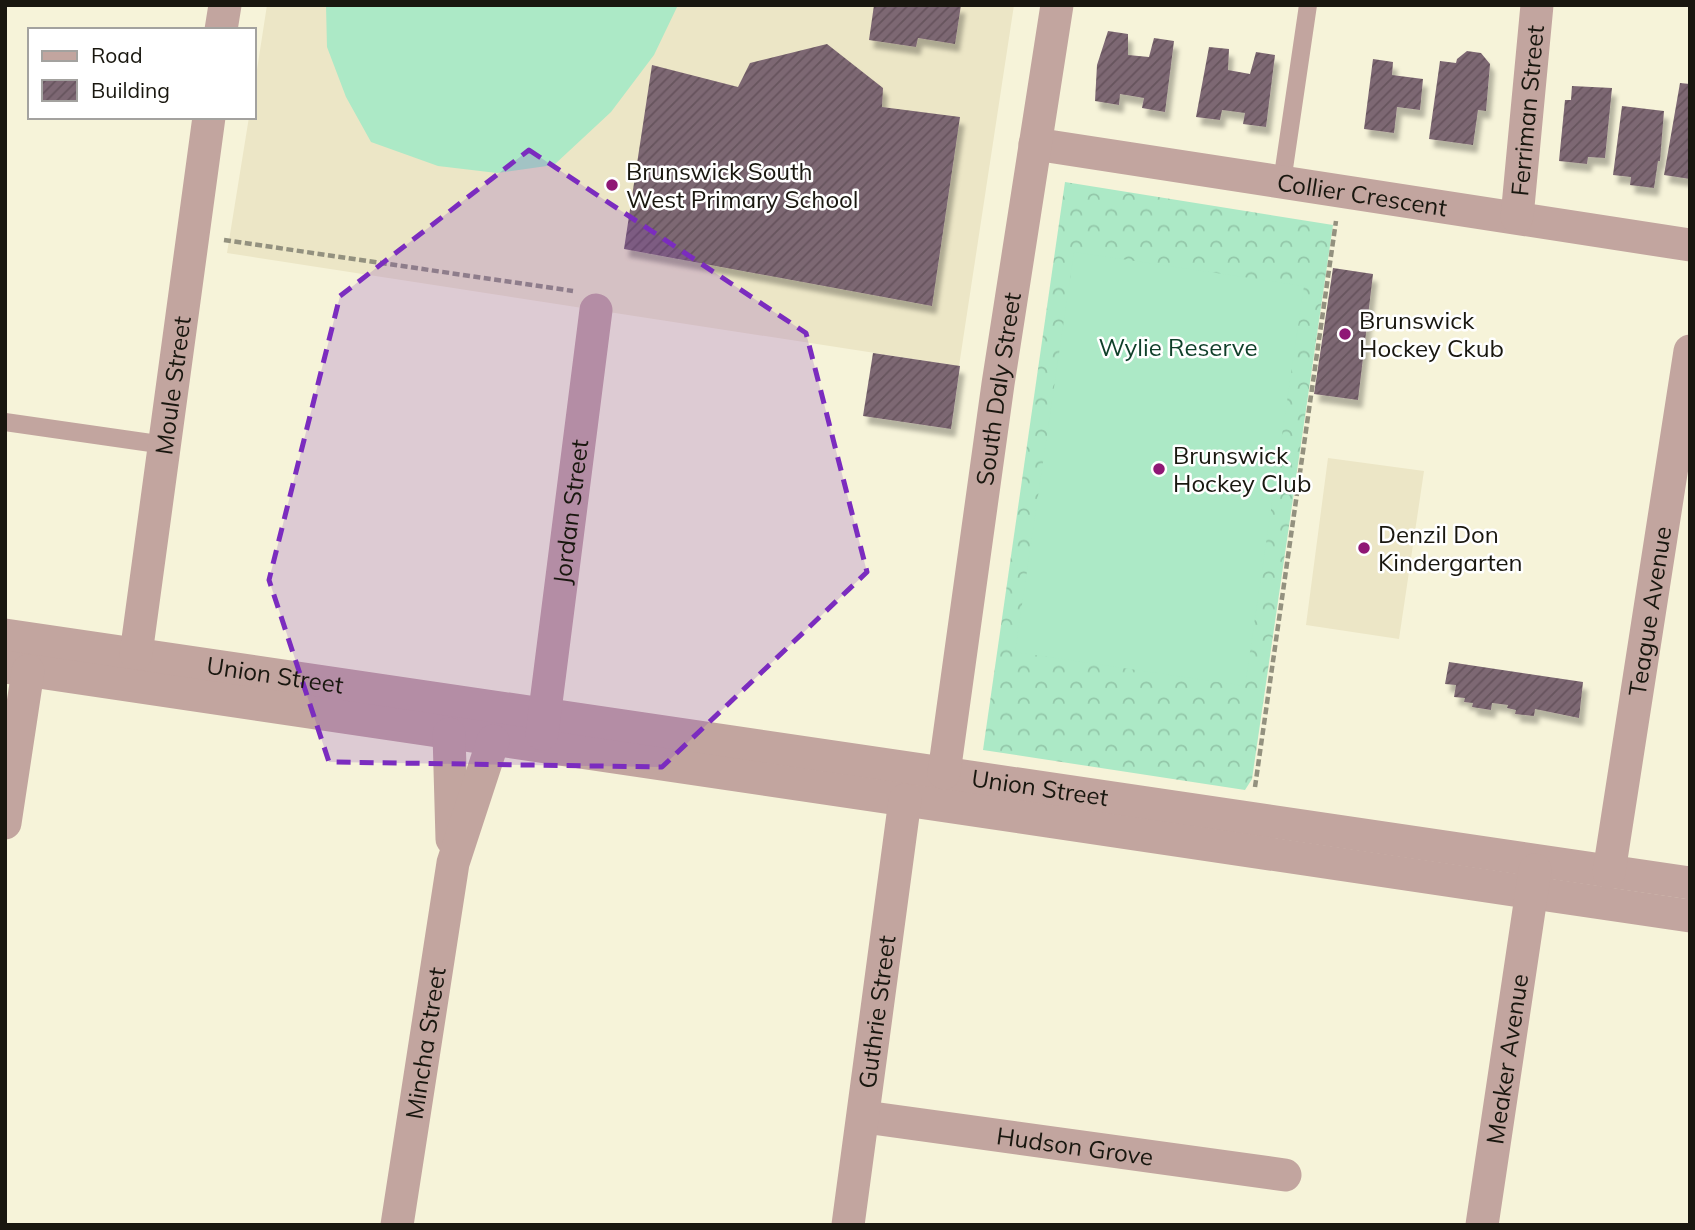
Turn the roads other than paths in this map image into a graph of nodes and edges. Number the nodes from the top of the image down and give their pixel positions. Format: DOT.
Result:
graph roads {
  1 [pos="225,5"];
  2 [pos="1057,5"];
  3 [pos="1308,5"];
  4 [pos="1537,5"];
  5 [pos="222,28"];
  6 [pos="209,119"];
  7 [pos="1035,144"];
  8 [pos="1282,182"];
  9 [pos="1517,217"];
  10 [pos="1690,244"];
  11 [pos="591,302"];
  12 [pos="1690,351"];
  13 [pos="5,422"];
  14 [pos="165,446"];
  15 [pos="5,635"];
  16 [pos="136,654"];
  17 [pos="17,669"];
  18 [pos="544,714"];
  19 [pos="449,734"];
  20 [pos="493,741"];
  21 [pos="541,747"];
  22 [pos="944,773"];
  23 [pos="905,800"];
  24 [pos="5,823"];
  25 [pos="453,863"];
  26 [pos="1609,872"];
  27 [pos="1534,876"];
  28 [pos="1690,883"];
  29 [pos="1690,916"];
  30 [pos="864,1116"];
  31 [pos="1285,1175"];
  32 [pos="397,1225"];
  33 [pos="848,1225"];
  34 [pos="1482,1225"];
  1 -- 5 [label="street"];
  2 -- 7 [label="street, South Daly Street"];
  3 -- 8 [label="lane"];
  4 -- 9 [label="street, Ferriman Street"];
  6 -- 14 [label="street, Moule Street"];
  7 -- 8 [label="street, Collier Crescent"];
  7 -- 22 [label="street, South Daly Street"];
  8 -- 9 [label="street, Collier Crescent"];
  9 -- 10 [label="street, Collier Crescent"];
  11 -- 18 [label="street, Jordan Street"];
  12 -- 26 [label="street, Teague Avenue"];
  13 -- 14 [label="lane"];
  14 -- 16 [label="street, Moule Street"];
  15 -- 16 [label="street, Union Street"];
  16 -- 18 [label="street, Union Street"];
  17 -- 19 [label="street, Union Street"];
  17 -- 24 [label="street"];
  18 -- 21 [label="street"];
  18 -- 22 [label="street, Union Street"];
  19 -- 20 [label="street, Union Street"];
  19 -- 25 [label="street, Mincha Street"];
  20 -- 21 [label="street, Union Street"];
  20 -- 25 [label="street, Mincha Street"];
  21 -- 23 [label="street, Union Street"];
  22 -- 27 [label="street, Union Street"];
  23 -- 27 [label="street, Union Street"];
  23 -- 30 [label="street, Guthrie Street"];
  25 -- 32 [label="street, Mincha Street"];
  26 -- 27 [label="street, Union Street"];
  26 -- 28 [label="street, Union Street"];
  27 -- 29 [label="street, Union Street"];
  27 -- 34 [label="street, Meaker Avenue"];
  30 -- 31 [label="street, Hudson Grove"];
  30 -- 33 [label="street, Guthrie Street"];
}
